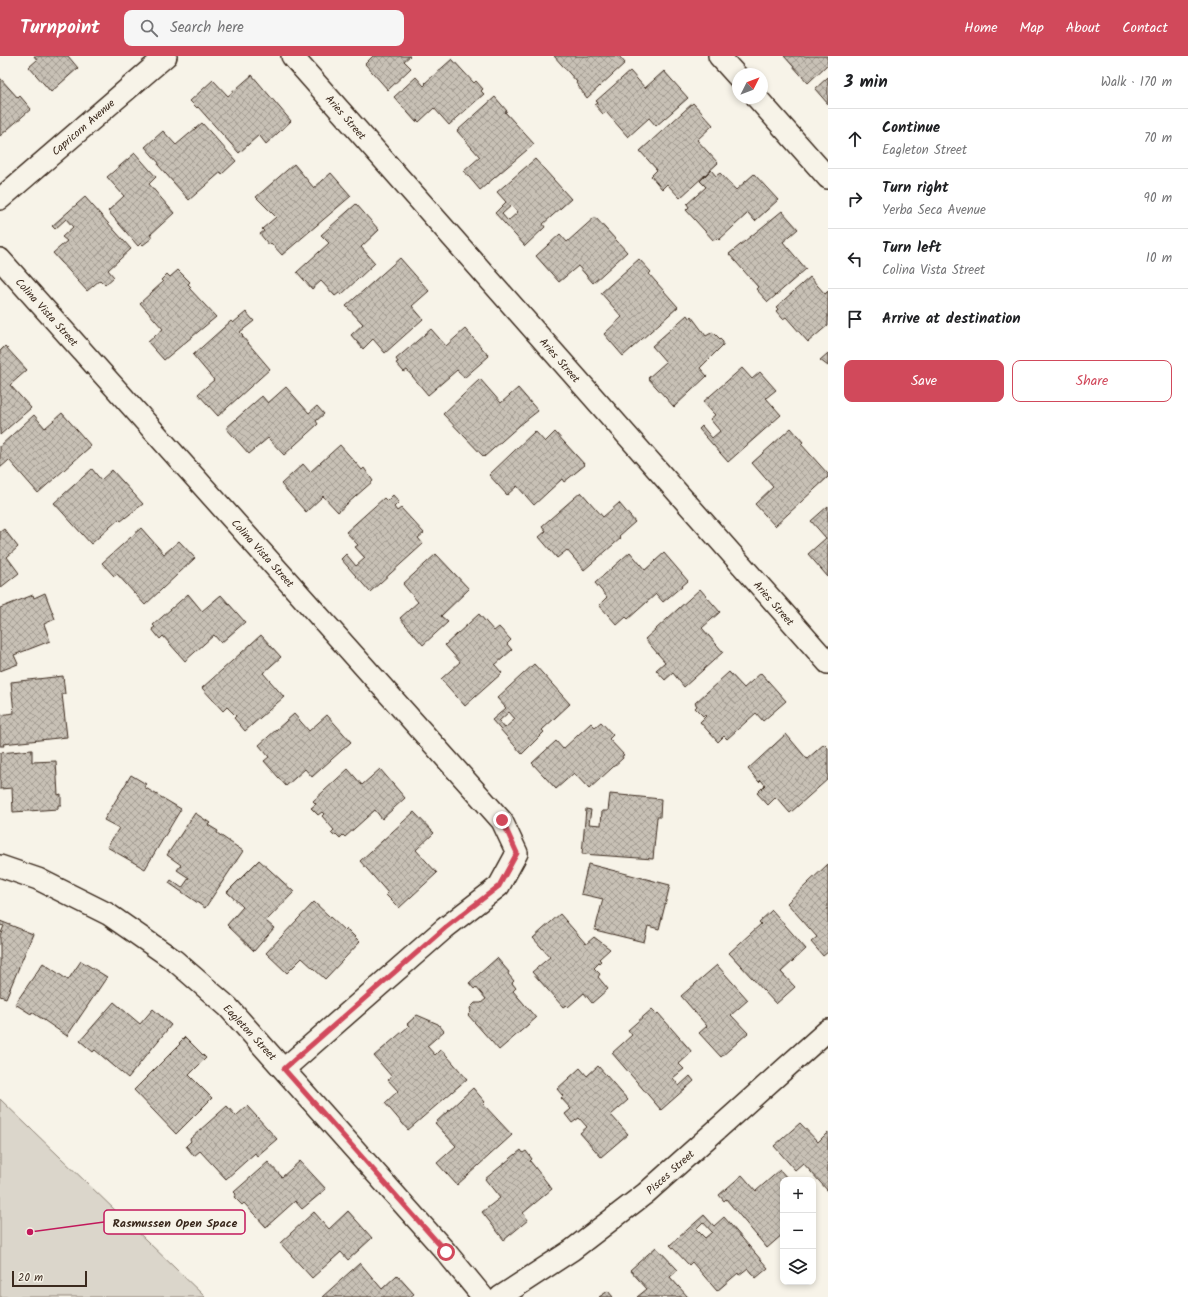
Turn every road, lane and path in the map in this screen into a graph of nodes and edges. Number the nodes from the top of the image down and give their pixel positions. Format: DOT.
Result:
graph roads {
  1 [pos="166,56"];
  2 [pos="292,56"];
  3 [pos="719,56"];
  4 [pos="732,70"];
  5 [pos="762,104"];
  6 [pos="828,178"];
  7 [pos="0,199"];
  8 [pos="0,259"];
  9 [pos="828,663"];
  10 [pos="0,866"];
  11 [pos="828,1030"];
  12 [pos="284,1069"];
  13 [pos="483,1297"];
  14 [pos="500,1297"];
  1 -- 7 [label="street, Capricorn Avenue"];
  2 -- 9 [label="street, Aries Street"];
  3 -- 4 [label="street"];
  5 -- 6 [label="street"];
  8 -- 12 [label="street, Colina Vista Street"];
  10 -- 12 [label="street, Eagleton Street"];
  11 -- 14 [label="street, Pisces Street"];
  12 -- 13 [label="street, Eagleton Street"];
}
